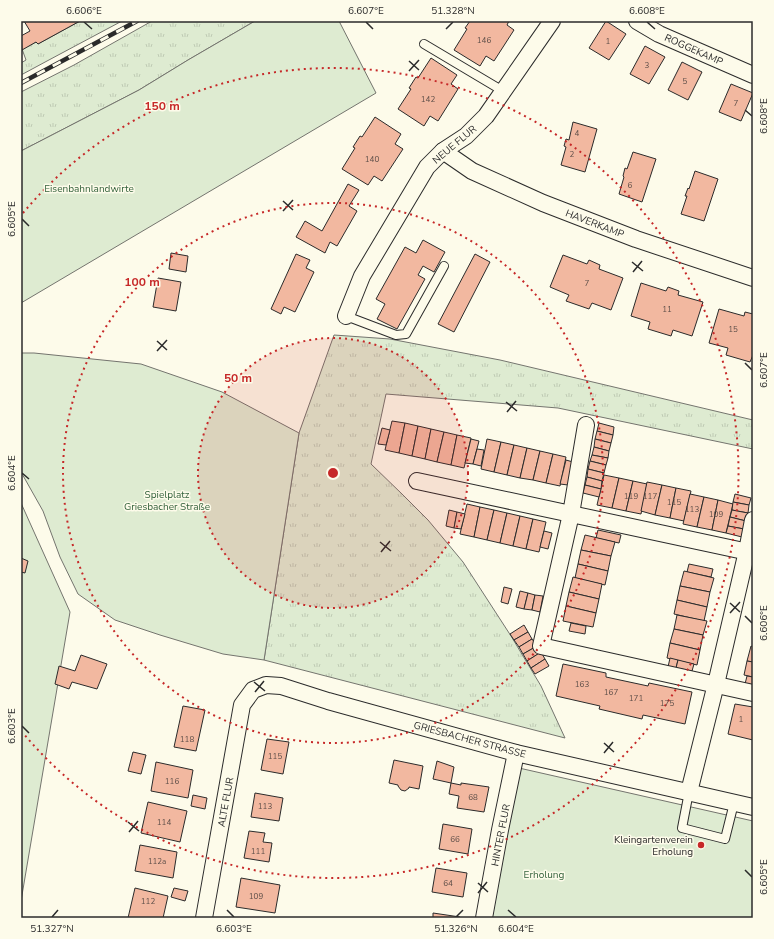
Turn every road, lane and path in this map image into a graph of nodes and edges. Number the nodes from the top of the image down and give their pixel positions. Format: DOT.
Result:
graph roads {
  1 [pos="552,21"];
  2 [pos="637,21"];
  3 [pos="424,44"];
  4 [pos="753,75"];
  5 [pos="503,91"];
  6 [pos="443,151"];
  7 [pos="444,266"];
  8 [pos="753,278"];
  9 [pos="346,316"];
  10 [pos="586,425"];
  11 [pos="417,481"];
  12 [pos="571,514"];
  13 [pos="753,520"];
  14 [pos="750,552"];
  15 [pos="716,684"];
  16 [pos="253,690"];
  17 [pos="753,693"];
  18 [pos="516,753"];
  19 [pos="689,792"];
  20 [pos="734,803"];
  21 [pos="753,807"];
  22 [pos="204,918"];
  23 [pos="484,918"];
  1 -- 5 [label="street, NEUE FLUR"];
  2 -- 4 [label="street, ROGGEKAMP"];
  3 -- 5 [label="lane"];
  5 -- 6 [label="street, NEUE FLUR"];
  6 -- 8 [label="street, HAVERKAMP"];
  6 -- 9 [label="street, NEUE FLUR"];
  7 -- 9 [label="lane"];
  10 -- 12 [label="street"];
  11 -- 12 [label="street"];
  12 -- 14 [label="street"];
  12 -- 15 [label="street"];
  13 -- 14 [label="street"];
  14 -- 15 [label="street"];
  15 -- 17 [label="street"];
  15 -- 19 [label="street"];
  16 -- 18 [label="street, GRIESBACHER STRASSE"];
  16 -- 22 [label="street, ALTE FLUR"];
  18 -- 19 [label="street, GRIESBACHER STRASSE"];
  18 -- 23 [label="street, HINTER FLUR"];
  19 -- 20 [label="street, GRIESBACHER STRASSE"];
  19 -- 20 [label="lane"];
  20 -- 21 [label="street, GRIESBACHER STRASSE"];
}
